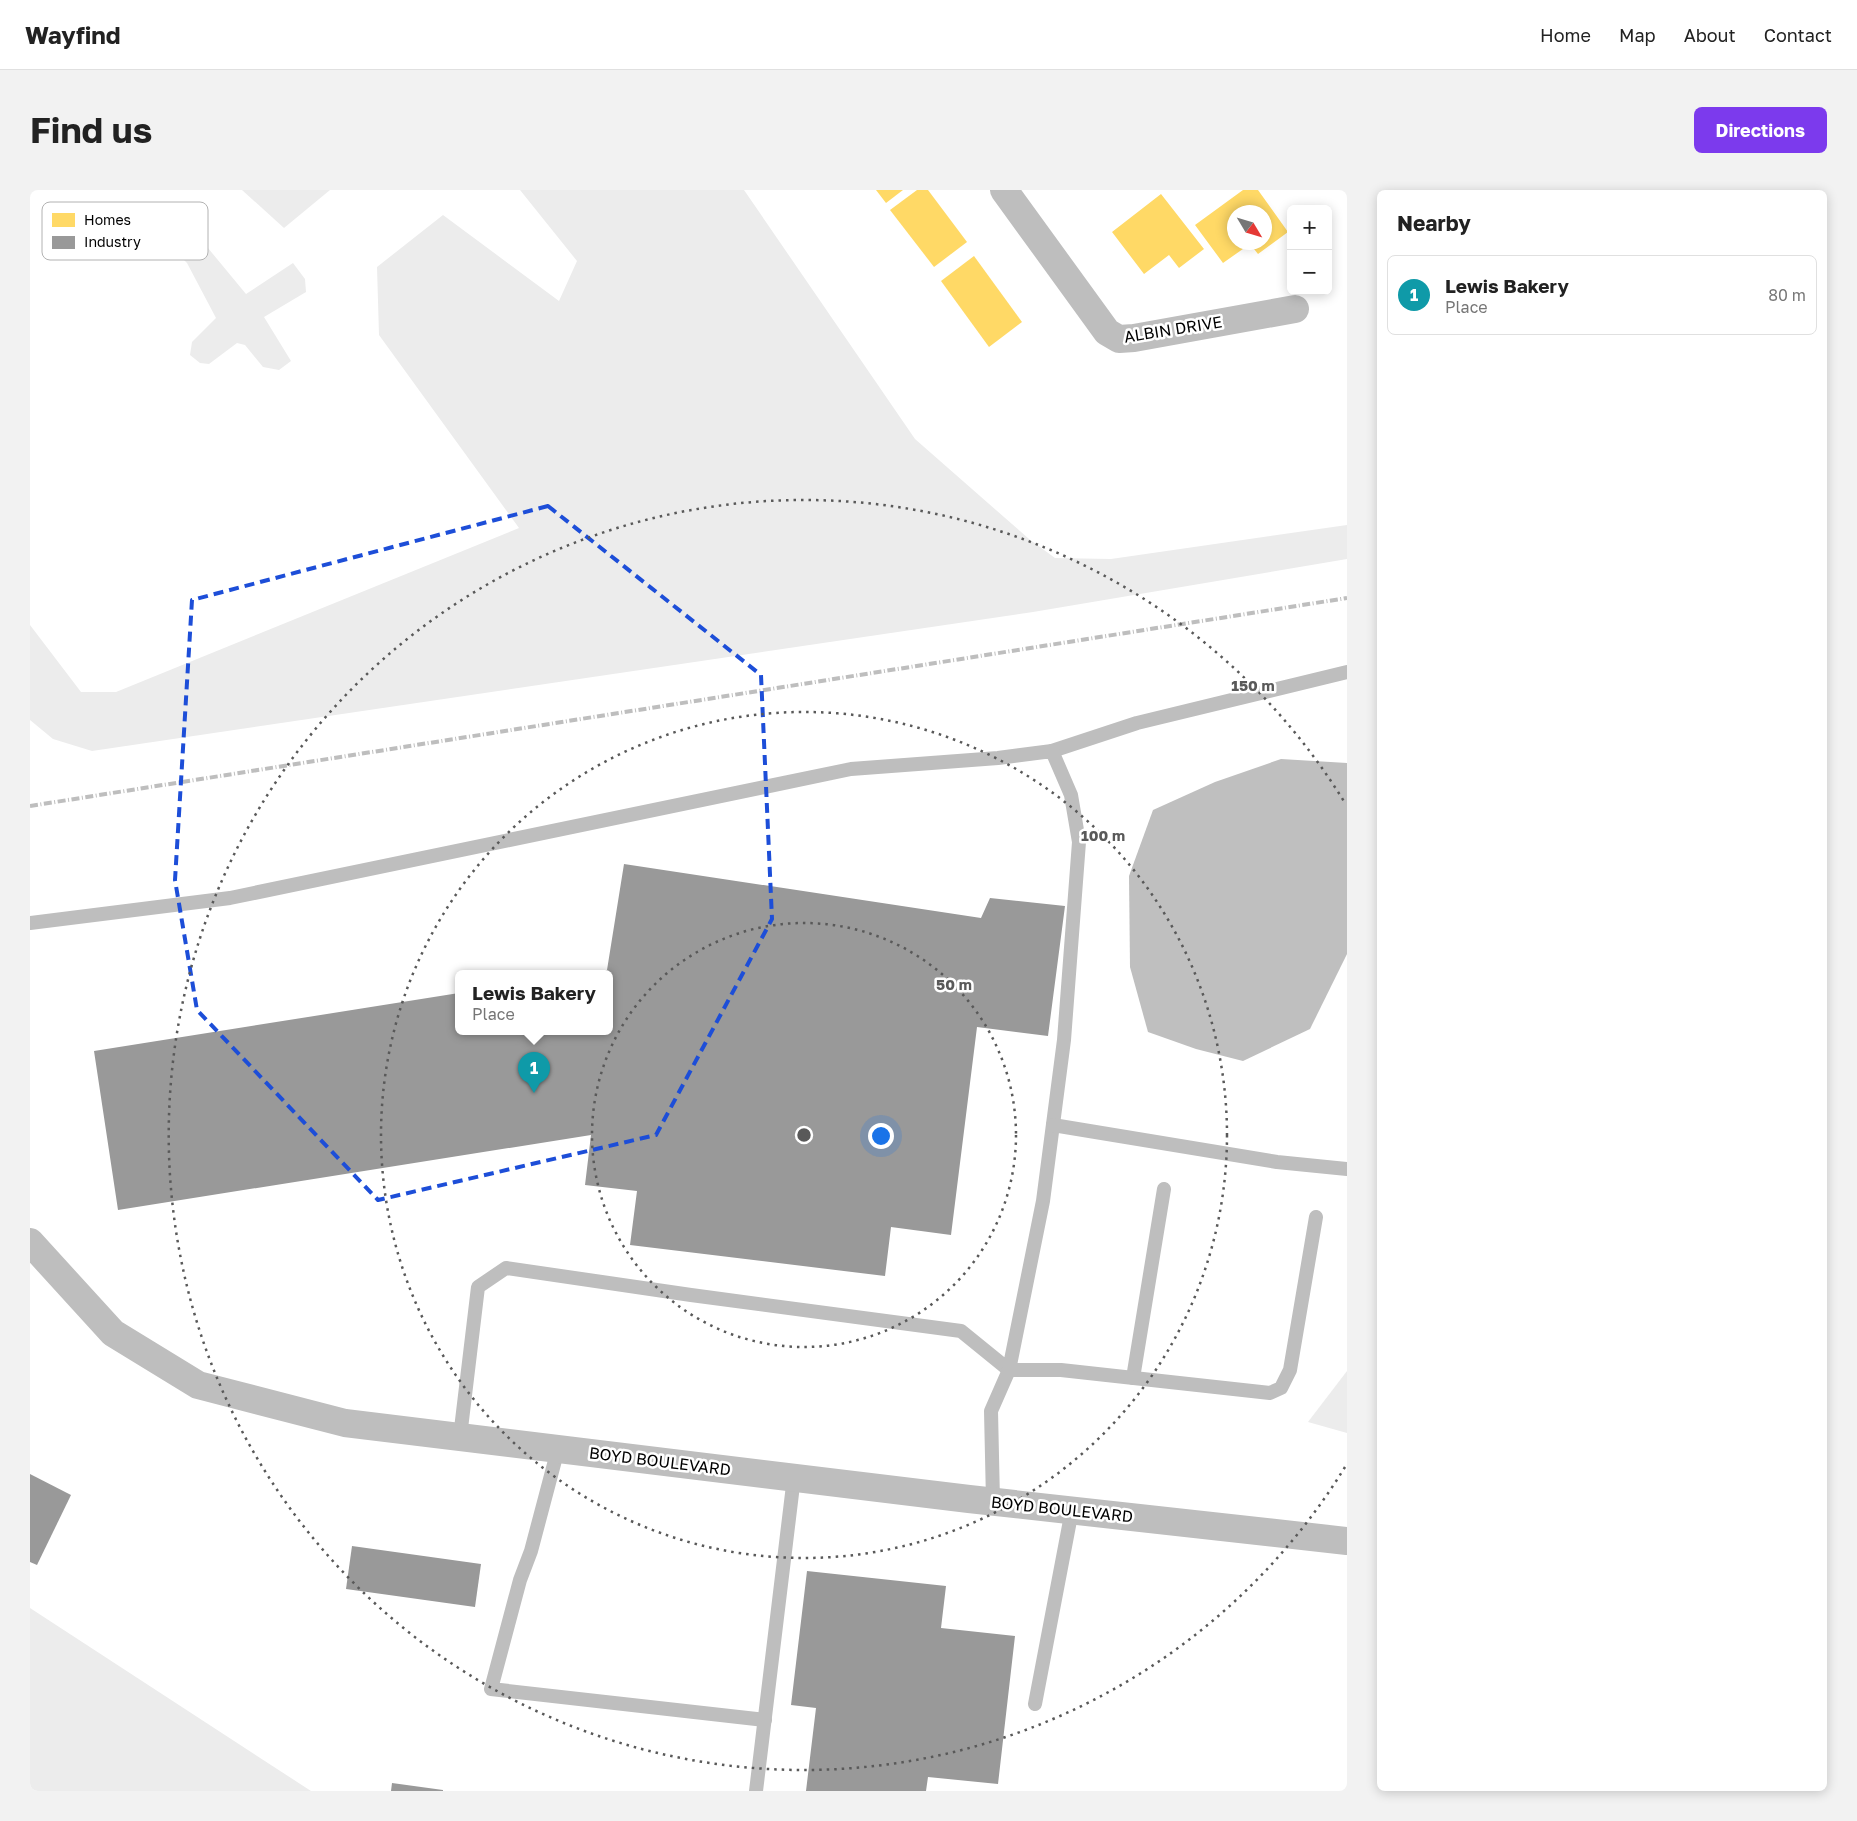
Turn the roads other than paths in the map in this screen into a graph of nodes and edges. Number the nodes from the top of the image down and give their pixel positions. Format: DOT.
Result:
graph roads {
  1 [pos="1004,190"];
  2 [pos="1295,309"];
  3 [pos="1347,672"];
  4 [pos="1052,751"];
  5 [pos="30,923"];
  6 [pos="1053,1124"];
  7 [pos="1347,1169"];
  8 [pos="1164,1189"];
  9 [pos="1316,1217"];
  10 [pos="30,1242"];
  11 [pos="1009,1370"];
  12 [pos="1133,1378"];
  13 [pos="460,1437"];
  14 [pos="558,1449"];
  15 [pos="794,1478"];
  16 [pos="993,1501"];
  17 [pos="1072,1510"];
  18 [pos="1347,1541"];
  19 [pos="1035,1704"];
  20 [pos="765,1720"];
  21 [pos="756,1791"];
  1 -- 2 [label="street, ALBIN DRIVE"];
  3 -- 4 [label="lane"];
  4 -- 5 [label="lane"];
  4 -- 6 [label="lane"];
  6 -- 7 [label="lane"];
  6 -- 11 [label="lane"];
  8 -- 12 [label="lane"];
  9 -- 12 [label="lane"];
  10 -- 13 [label="street, BOYD BOULEVARD"];
  11 -- 12 [label="lane"];
  11 -- 13 [label="lane"];
  11 -- 16 [label="lane"];
  13 -- 14 [label="street, BOYD BOULEVARD"];
  14 -- 15 [label="street, BOYD BOULEVARD"];
  14 -- 20 [label="lane"];
  15 -- 16 [label="street, BOYD BOULEVARD"];
  15 -- 20 [label="lane"];
  16 -- 17 [label="street, BOYD BOULEVARD"];
  17 -- 18 [label="street, BOYD BOULEVARD"];
  17 -- 19 [label="lane"];
  20 -- 21 [label="lane"];
}
